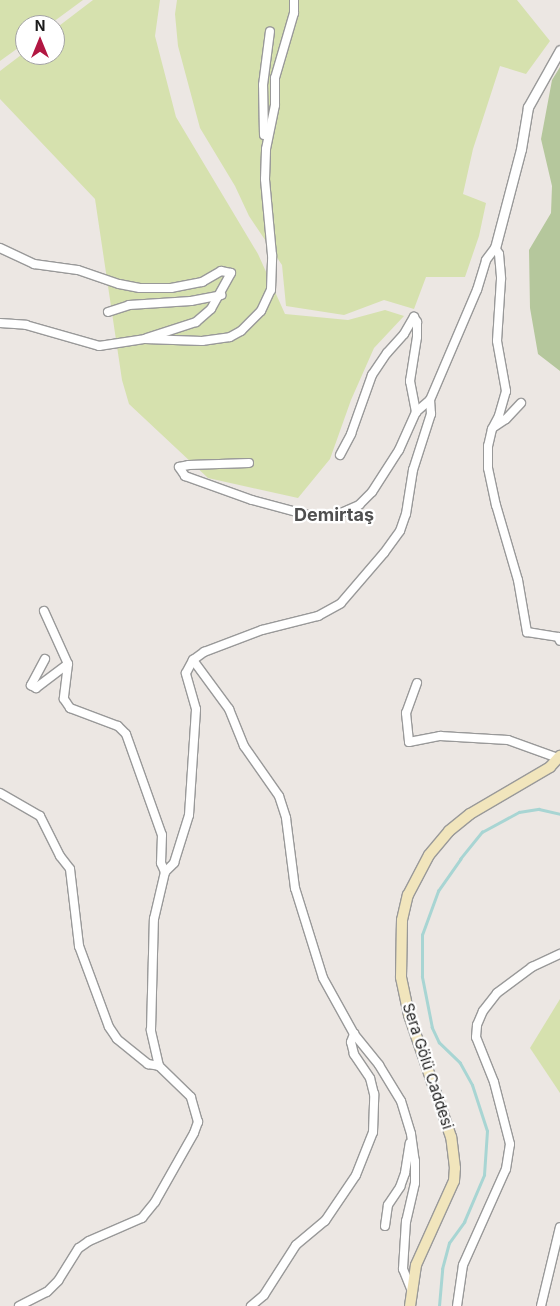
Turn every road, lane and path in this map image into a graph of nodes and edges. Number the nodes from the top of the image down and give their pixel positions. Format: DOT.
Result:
graph roads {
  1 [pos="294,0"];
  2 [pos="270,32"];
  3 [pos="560,50"];
  4 [pos="266,149"];
  5 [pos="0,248"];
  6 [pos="495,248"];
  7 [pos="221,295"];
  8 [pos="108,312"];
  9 [pos="0,322"];
  10 [pos="145,339"];
  11 [pos="430,400"];
  12 [pos="521,404"];
  13 [pos="416,412"];
  14 [pos="492,428"];
  15 [pos="340,456"];
  16 [pos="249,463"];
  17 [pos="44,611"];
  18 [pos="560,641"];
  19 [pos="45,659"];
  20 [pos="193,660"];
  21 [pos="68,664"];
  22 [pos="417,683"];
  23 [pos="559,757"];
  24 [pos="0,793"];
  25 [pos="165,872"];
  26 [pos="560,954"];
  27 [pos="354,1034"];
  28 [pos="160,1066"];
  29 [pos="411,1134"];
  30 [pos="385,1226"];
  31 [pos="560,1227"];
  32 [pos="58,1281"];
  33 [pos="412,1291"];
  34 [pos="19,1306"];
  35 [pos="31,1306"];
  36 [pos="250,1306"];
  37 [pos="410,1306"];
  38 [pos="457,1306"];
  39 [pos="540,1306"];
  1 -- 4 [label="street"];
  2 -- 4 [label="street"];
  3 -- 6 [label="street"];
  4 -- 10 [label="street"];
  5 -- 7 [label="street"];
  6 -- 11 [label="street"];
  6 -- 14 [label="street"];
  7 -- 8 [label="street"];
  7 -- 10 [label="street"];
  9 -- 10 [label="street"];
  11 -- 13 [label="street"];
  11 -- 20 [label="street"];
  12 -- 14 [label="street"];
  13 -- 15 [label="street"];
  13 -- 16 [label="street"];
  14 -- 18 [label="street"];
  17 -- 21 [label="street"];
  19 -- 21 [label="street"];
  20 -- 25 [label="street"];
  20 -- 27 [label="street"];
  21 -- 25 [label="street"];
  22 -- 23 [label="street"];
  23 -- 33 [label="main road, Sera Gölü Caddesi"];
  24 -- 28 [label="street"];
  25 -- 28 [label="street"];
  26 -- 38 [label="street"];
  27 -- 29 [label="street"];
  27 -- 36 [label="street"];
  28 -- 32 [label="street"];
  29 -- 30 [label="street"];
  29 -- 33 [label="street"];
  31 -- 39 [label="street"];
  32 -- 34 [label="street"];
  32 -- 35 [label="street"];
  33 -- 37 [label="main road, Sera Gölü Caddesi"];
}
